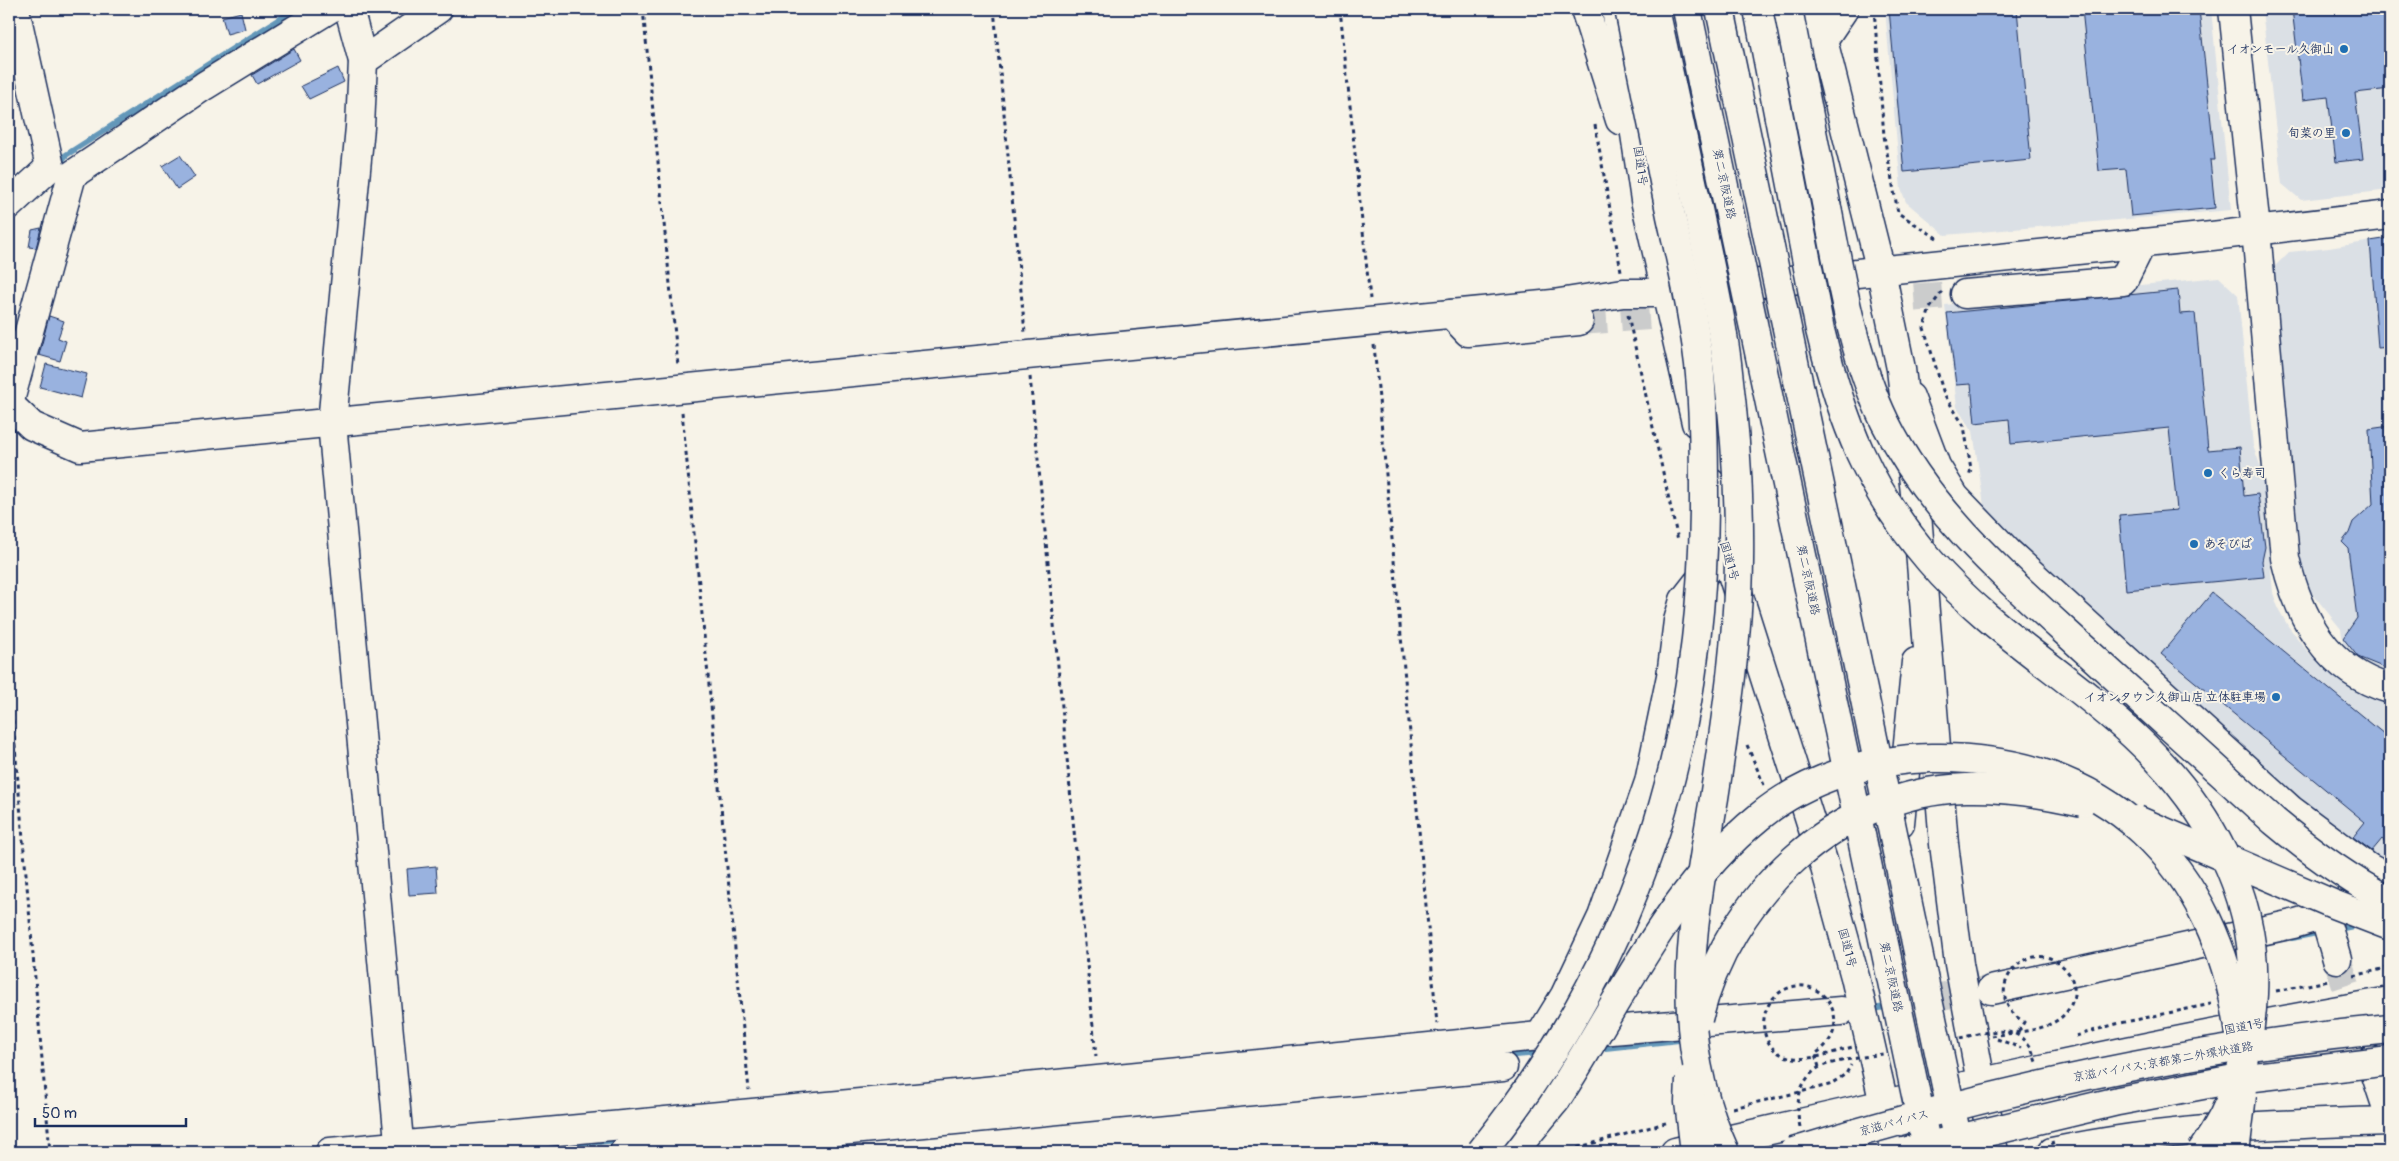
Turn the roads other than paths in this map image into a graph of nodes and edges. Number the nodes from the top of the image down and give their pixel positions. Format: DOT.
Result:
graph roads {
  1 [pos="16,9"];
  2 [pos="330,9"];
  3 [pos="349,9"];
  4 [pos="438,9"];
  5 [pos="1584,9"];
  6 [pos="1616,9"];
  7 [pos="1629,9"];
  8 [pos="1655,9"];
  9 [pos="1687,9"];
  10 [pos="1720,9"];
  11 [pos="1758,9"];
  12 [pos="1788,9"];
  13 [pos="1812,9"];
  14 [pos="1844,9"];
  15 [pos="2233,9"];
  16 [pos="1823,40"];
  17 [pos="363,61"];
  18 [pos="61,171"];
  19 [pos="1645,200"];
  20 [pos="9,205"];
  21 [pos="2390,215"];
  22 [pos="2256,230"];
  23 [pos="2142,243"];
  24 [pos="1881,271"];
  25 [pos="1955,292"];
  26 [pos="1665,293"];
  27 [pos="1452,314"];
  28 [pos="1579,321"];
  29 [pos="1901,370"];
  30 [pos="9,404"];
  31 [pos="332,423"];
  32 [pos="1724,549"];
  33 [pos="1922,575"];
  34 [pos="2390,689"];
  35 [pos="2380,874"];
  36 [pos="2390,902"];
  37 [pos="2324,915"];
  38 [pos="2390,926"];
  39 [pos="2339,972"];
  40 [pos="1991,990"];
  41 [pos="2390,1001"];
  42 [pos="1841,1011"];
  43 [pos="2390,1029"];
  44 [pos="1540,1036"];
  45 [pos="1443,1055"];
  46 [pos="2381,1061"];
  47 [pos="1503,1067"];
  48 [pos="1980,1082"];
  49 [pos="1099,1093"];
  50 [pos="1935,1102"];
  51 [pos="1884,1104"];
  52 [pos="753,1113"];
  53 [pos="2389,1116"];
  54 [pos="756,1140"];
  55 [pos="400,1149"];
  56 [pos="1940,1150"];
  57 [pos="330,1152"];
  58 [pos="624,1152"];
  59 [pos="1481,1152"];
  60 [pos="1513,1152"];
  61 [pos="1675,1152"];
  62 [pos="1695,1152"];
  63 [pos="1726,1152"];
  64 [pos="1793,1152"];
  65 [pos="1894,1152"];
  66 [pos="1903,1152"];
  67 [pos="1994,1152"];
  68 [pos="2052,1152"];
  69 [pos="2202,1152"];
  70 [pos="2235,1152"];
  1 -- 18 [label="main road"];
  2 -- 18 [label="main road"];
  3 -- 17 [label="main road"];
  4 -- 17 [label="main road"];
  5 -- 19 [label="main road"];
  6 -- 19 [label="main road, 国道1号"];
  7 -- 59 [label="main road, bridge"];
  8 -- 63 [label="main road, bridge"];
  9 -- 56 [label="main road, 第二京阪道路, bridge"];
  10 -- 56 [label="main road, bridge"];
  11 -- 69 [label="main road, bridge"];
  12 -- 36 [label="main road, bridge"];
  13 -- 16 [label="main road"];
  14 -- 16 [label="main road"];
  15 -- 22 [label="main road"];
  16 -- 24 [label="main road"];
  17 -- 31 [label="main road"];
  18 -- 20 [label="main road"];
  18 -- 30 [label="main road"];
  19 -- 26 [label="main road, 国道1号"];
  21 -- 22 [label="main road"];
  22 -- 23 [label="main road"];
  22 -- 34 [label="main road"];
  23 -- 24 [label="main road"];
  23 -- 25 [label="main road"];
  24 -- 26 [label="main road"];
  24 -- 29 [label="main road"];
  26 -- 27 [label="main road"];
  26 -- 32 [label="main road, 国道1号"];
  27 -- 28 [label="main road"];
  27 -- 31 [label="main road"];
  29 -- 33 [label="main road"];
  29 -- 35 [label="main road"];
  30 -- 31 [label="main road"];
  31 -- 55 [label="main road"];
  32 -- 44 [label="main road"];
  32 -- 51 [label="main road, 国道1号"];
  33 -- 48 [label="main road"];
  33 -- 50 [label="main road"];
  35 -- 37 [label="main road"];
  37 -- 39 [label="main road"];
  37 -- 40 [label="main road"];
  38 -- 62 [label="main road, bridge"];
  41 -- 48 [label="main road, 国道1号"];
  42 -- 44 [label="main road"];
  43 -- 50 [label="main road, 京滋バイパス;京都第二外環状道路, bridge"];
  44 -- 45 [label="main road"];
  45 -- 47 [label="main road"];
  45 -- 49 [label="main road"];
  46 -- 53 [label="main road"];
  46 -- 56 [label="main road, bridge"];
  48 -- 50 [label="main road, 国道1号"];
  48 -- 56 [label="main road"];
  48 -- 67 [label="main road"];
  49 -- 52 [label="main road"];
  49 -- 54 [label="main road"];
  50 -- 51 [label="main road, 国道1号"];
  50 -- 56 [label="main road"];
  50 -- 64 [label="main road, 京滋バイパス, bridge"];
  51 -- 61 [label="main road, 国道1号"];
  51 -- 65 [label="main road, 国道1号"];
  52 -- 54 [label="main road"];
  52 -- 55 [label="main road"];
  53 -- 68 [label="main road"];
  54 -- 58 [label="main road"];
  55 -- 57 [label="main road"];
  56 -- 66 [label="main road, bridge"];
  60 -- 70 [label="main road, bridge"];
}
